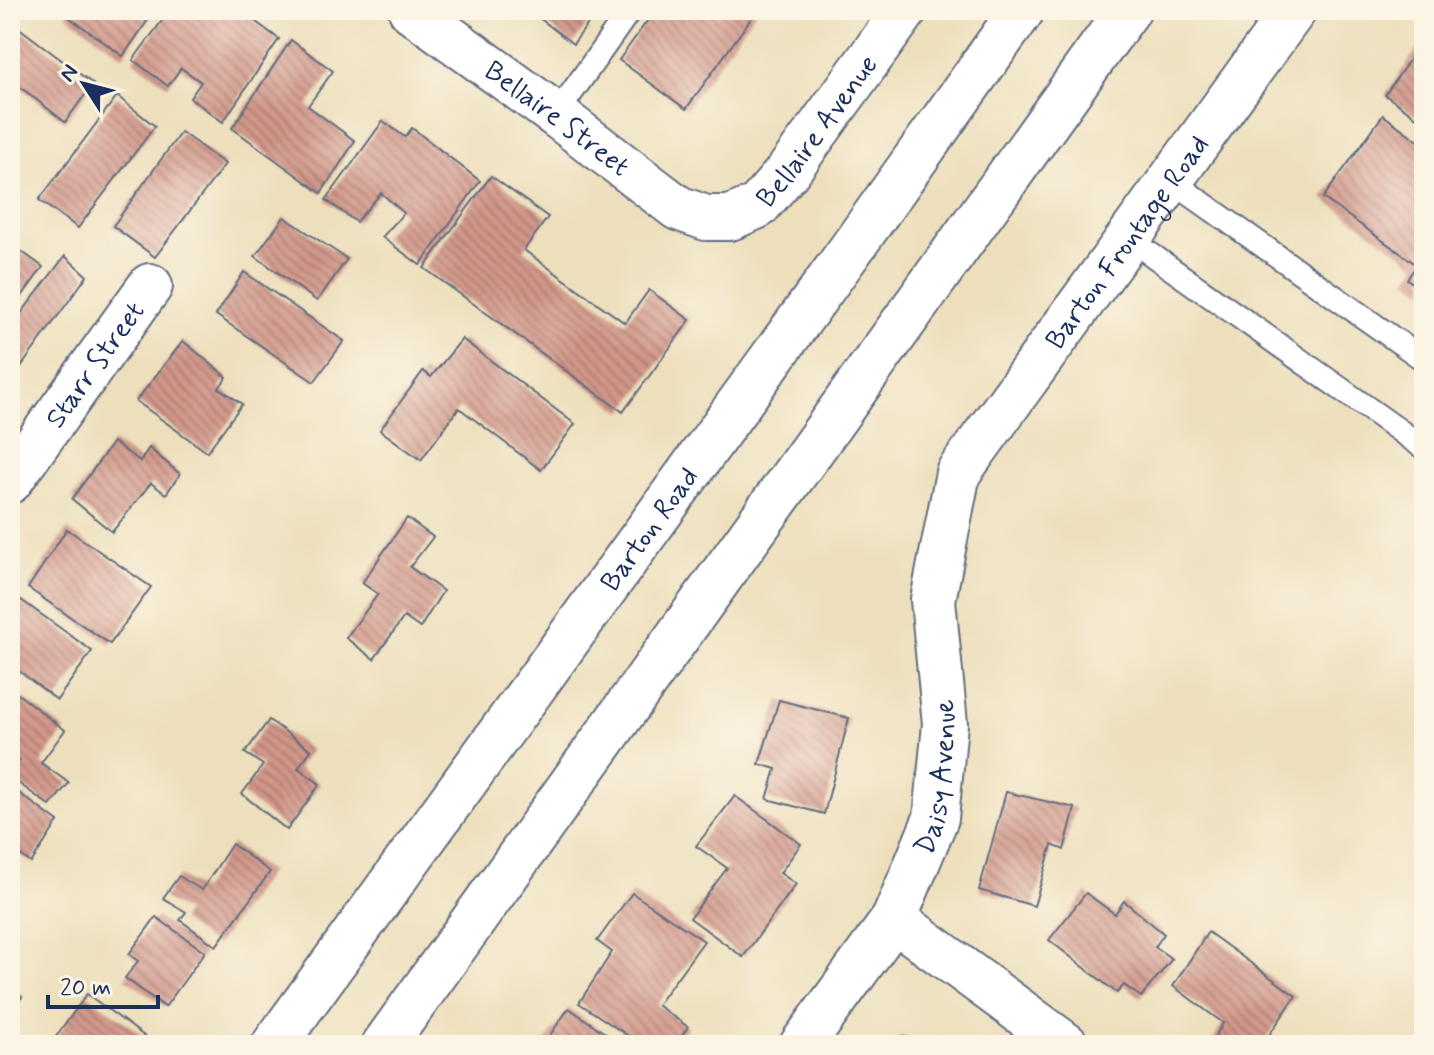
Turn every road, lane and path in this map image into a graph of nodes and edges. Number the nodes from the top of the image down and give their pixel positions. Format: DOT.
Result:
graph roads {
  1 [pos="411,10"];
  2 [pos="630,10"];
  3 [pos="905,10"];
  4 [pos="1022,10"];
  5 [pos="1128,10"];
  6 [pos="1294,10"];
  7 [pos="556,115"];
  8 [pos="1170,180"];
  9 [pos="706,218"];
  10 [pos="1128,238"];
  11 [pos="150,286"];
  12 [pos="1424,360"];
  13 [pos="1424,448"];
  14 [pos="16,460"];
  15 [pos="958,473"];
  16 [pos="894,919"];
  17 [pos="274,1045"];
  18 [pos="384,1045"];
  19 [pos="802,1045"];
  20 [pos="1066,1045"];
  1 -- 7 [label="main road, Bellaire Street"];
  2 -- 7 [label="lane"];
  3 -- 9 [label="main road, Bellaire Avenue"];
  4 -- 17 [label="main road, Barton Road"];
  5 -- 18 [label="main road"];
  6 -- 8 [label="main road, Barton Frontage Road"];
  7 -- 9 [label="main road, Bellaire Street"];
  8 -- 10 [label="main road, Barton Frontage Road"];
  8 -- 12 [label="lane"];
  10 -- 13 [label="lane"];
  10 -- 15 [label="main road, Barton Frontage Road"];
  11 -- 14 [label="main road, Starr Street"];
  15 -- 16 [label="main road, Daisy Avenue"];
  16 -- 19 [label="main road, Daisy Avenue"];
  16 -- 20 [label="main road"];
}
